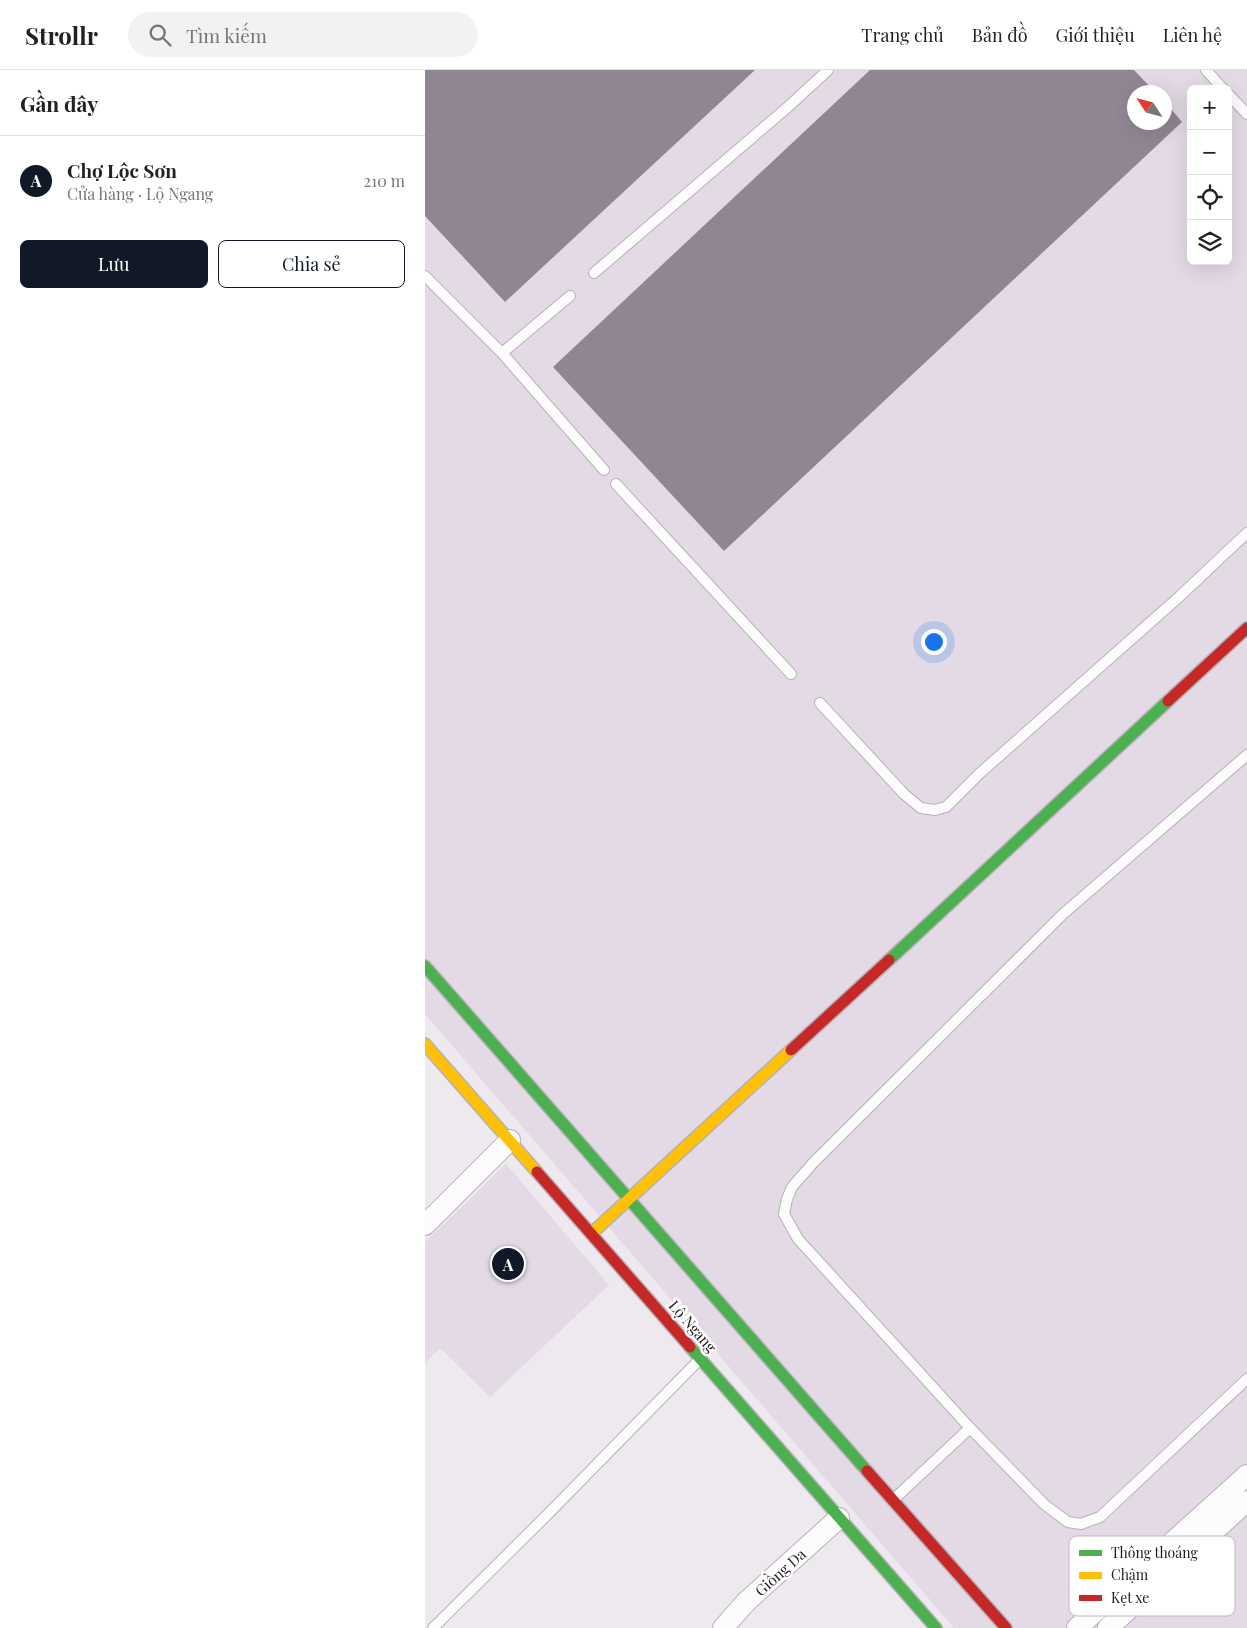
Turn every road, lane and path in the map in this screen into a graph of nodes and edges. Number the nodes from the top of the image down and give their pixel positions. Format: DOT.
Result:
graph roads {
  1 [pos="828,70"];
  2 [pos="1206,70"];
  3 [pos="1219,85"];
  4 [pos="1232,98"];
  5 [pos="1247,114"];
  6 [pos="594,273"];
  7 [pos="425,276"];
  8 [pos="570,296"];
  9 [pos="502,353"];
  10 [pos="604,470"];
  11 [pos="616,484"];
  12 [pos="1247,533"];
  13 [pos="1247,628"];
  14 [pos="791,674"];
  15 [pos="819,704"];
  16 [pos="1247,755"];
  17 [pos="425,966"];
  18 [pos="425,1044"];
  19 [pos="509,1140"];
  20 [pos="628,1201"];
  21 [pos="425,1225"];
  22 [pos="592,1234"];
  23 [pos="701,1358"];
  24 [pos="1247,1379"];
  25 [pos="970,1428"];
  26 [pos="1247,1475"];
  27 [pos="892,1501"];
  28 [pos="1247,1501"];
  29 [pos="839,1518"];
  30 [pos="1179,1536"];
  31 [pos="1209,1536"];
  32 [pos="1090,1616"];
  33 [pos="1121,1616"];
  34 [pos="433,1628"];
  35 [pos="723,1628"];
  36 [pos="937,1628"];
  37 [pos="1006,1628"];
  38 [pos="1077,1628"];
  39 [pos="1108,1628"];
  1 -- 6 [label="lane"];
  2 -- 3 [label="lane"];
  4 -- 5 [label="lane"];
  7 -- 9 [label="lane"];
  8 -- 9 [label="lane"];
  9 -- 10 [label="lane"];
  11 -- 14 [label="lane"];
  12 -- 15 [label="lane"];
  13 -- 20 [label="street"];
  16 -- 25 [label="lane"];
  17 -- 20 [label="street"];
  18 -- 19 [label="street, Lộ Ngang"];
  19 -- 21 [label="street"];
  19 -- 22 [label="street, Lộ Ngang"];
  20 -- 22 [label="street"];
  20 -- 27 [label="street"];
  22 -- 23 [label="street, Lộ Ngang"];
  23 -- 29 [label="street, Lộ Ngang"];
  23 -- 34 [label="lane"];
  24 -- 25 [label="lane"];
  25 -- 27 [label="lane"];
  26 -- 30 [label="street"];
  27 -- 37 [label="street"];
  28 -- 31 [label="street"];
  29 -- 35 [label="street, Giồng Da"];
  29 -- 36 [label="street, Lộ Ngang"];
  32 -- 38 [label="street"];
  33 -- 39 [label="street"];
}
